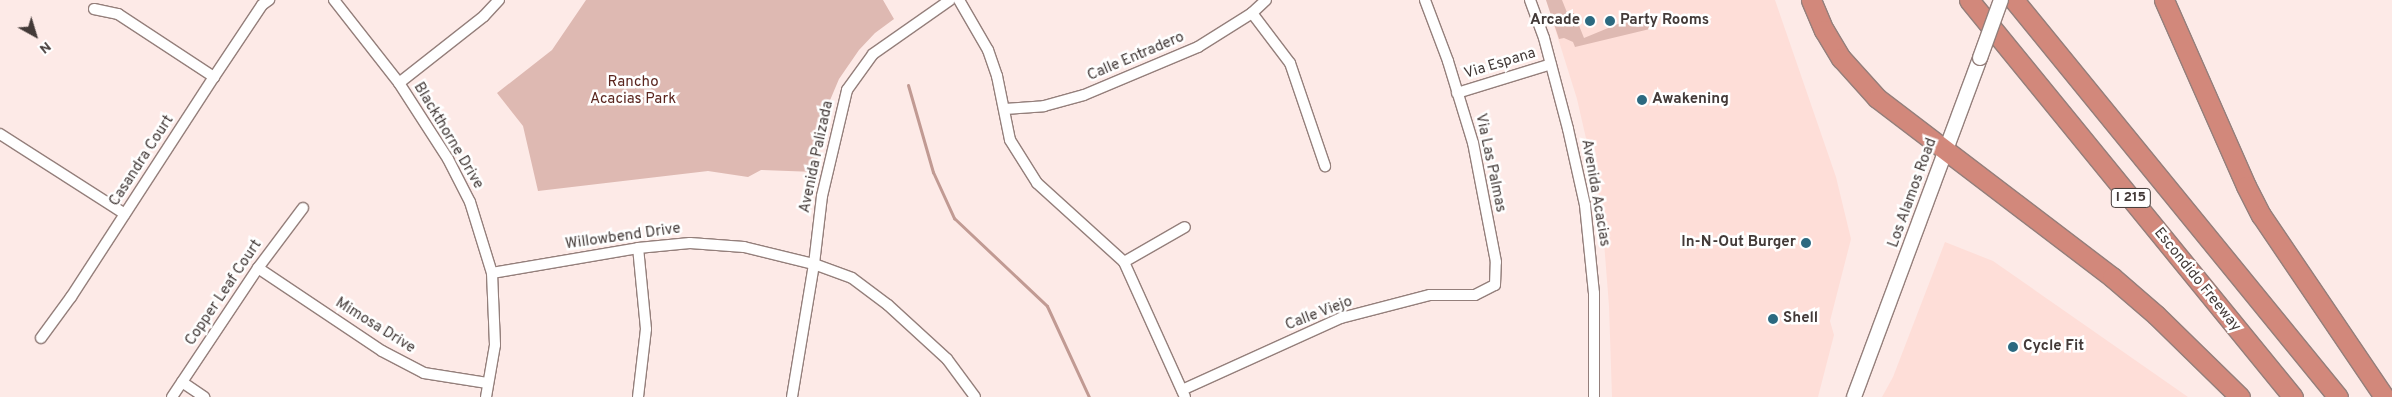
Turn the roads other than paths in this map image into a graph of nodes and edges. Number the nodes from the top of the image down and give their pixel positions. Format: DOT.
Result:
graph roads {
  1 [pos="269,0"];
  2 [pos="334,0"];
  3 [pos="498,0"];
  4 [pos="950,0"];
  5 [pos="959,0"];
  6 [pos="1266,0"];
  7 [pos="1425,0"];
  8 [pos="1530,0"];
  9 [pos="1811,0"];
  10 [pos="1968,0"];
  11 [pos="2001,0"];
  12 [pos="2014,0"];
  13 [pos="2164,0"];
  14 [pos="94,9"];
  15 [pos="1252,14"];
  16 [pos="1551,64"];
  17 [pos="214,77"];
  18 [pos="399,83"];
  19 [pos="1458,93"];
  20 [pos="1005,109"];
  21 [pos="0,134"];
  22 [pos="1947,151"];
  23 [pos="1325,166"];
  24 [pos="303,208"];
  25 [pos="125,214"];
  26 [pos="1185,226"];
  27 [pos="638,248"];
  28 [pos="1124,262"];
  29 [pos="814,264"];
  30 [pos="258,268"];
  31 [pos="492,273"];
  32 [pos="1475,294"];
  33 [pos="41,338"];
  34 [pos="182,382"];
  35 [pos="487,383"];
  36 [pos="1184,393"];
  37 [pos="172,397"];
  38 [pos="204,397"];
  39 [pos="486,397"];
  40 [pos="638,397"];
  41 [pos="792,397"];
  42 [pos="975,397"];
  43 [pos="1594,397"];
  44 [pos="1854,397"];
  45 [pos="2240,397"];
  46 [pos="2293,397"];
  47 [pos="2338,397"];
  48 [pos="2384,397"];
  1 -- 17 [label="street, Casandra Court"];
  2 -- 18 [label="street, Blackthorne Drive"];
  3 -- 18 [label="street"];
  4 -- 29 [label="street, Avenida Palizada"];
  5 -- 20 [label="street"];
  6 -- 15 [label="street, Calle Entradero"];
  7 -- 19 [label="street, Via Las Palmas"];
  8 -- 16 [label="street, Avenida Acacias"];
  9 -- 22 [label="highway"];
  10 -- 46 [label="highway, Escondido Freeway / I 215"];
  11 -- 22 [label="main road, Los Alamos Road, bridge"];
  12 -- 47 [label="highway, I 215"];
  13 -- 48 [label="highway"];
  14 -- 17 [label="street"];
  15 -- 20 [label="street, Calle Entradero"];
  15 -- 23 [label="street"];
  16 -- 19 [label="street, Via Espana"];
  16 -- 43 [label="street, Avenida Acacias"];
  17 -- 25 [label="street, Casandra Court"];
  18 -- 31 [label="street, Blackthorne Drive"];
  19 -- 32 [label="street, Via Las Palmas"];
  20 -- 28 [label="street"];
  21 -- 25 [label="street"];
  22 -- 44 [label="main road, Los Alamos Road"];
  22 -- 45 [label="highway"];
  24 -- 30 [label="street, Copper Leaf Court"];
  25 -- 33 [label="street, Casandra Court"];
  26 -- 28 [label="street"];
  27 -- 29 [label="street, Willowbend Drive"];
  27 -- 31 [label="street, Willowbend Drive"];
  27 -- 40 [label="street"];
  28 -- 36 [label="street"];
  29 -- 41 [label="street, Avenida Palizada"];
  29 -- 42 [label="street, Willowbend Drive"];
  30 -- 34 [label="street, Copper Leaf Court"];
  30 -- 35 [label="street, Mimosa Drive"];
  31 -- 35 [label="street, Blackthorne Drive"];
  32 -- 36 [label="street, Calle Viejo"];
  34 -- 37 [label="street, Copper Leaf Court"];
  34 -- 38 [label="street"];
  35 -- 39 [label="street, Blackthorne Drive"];
}
